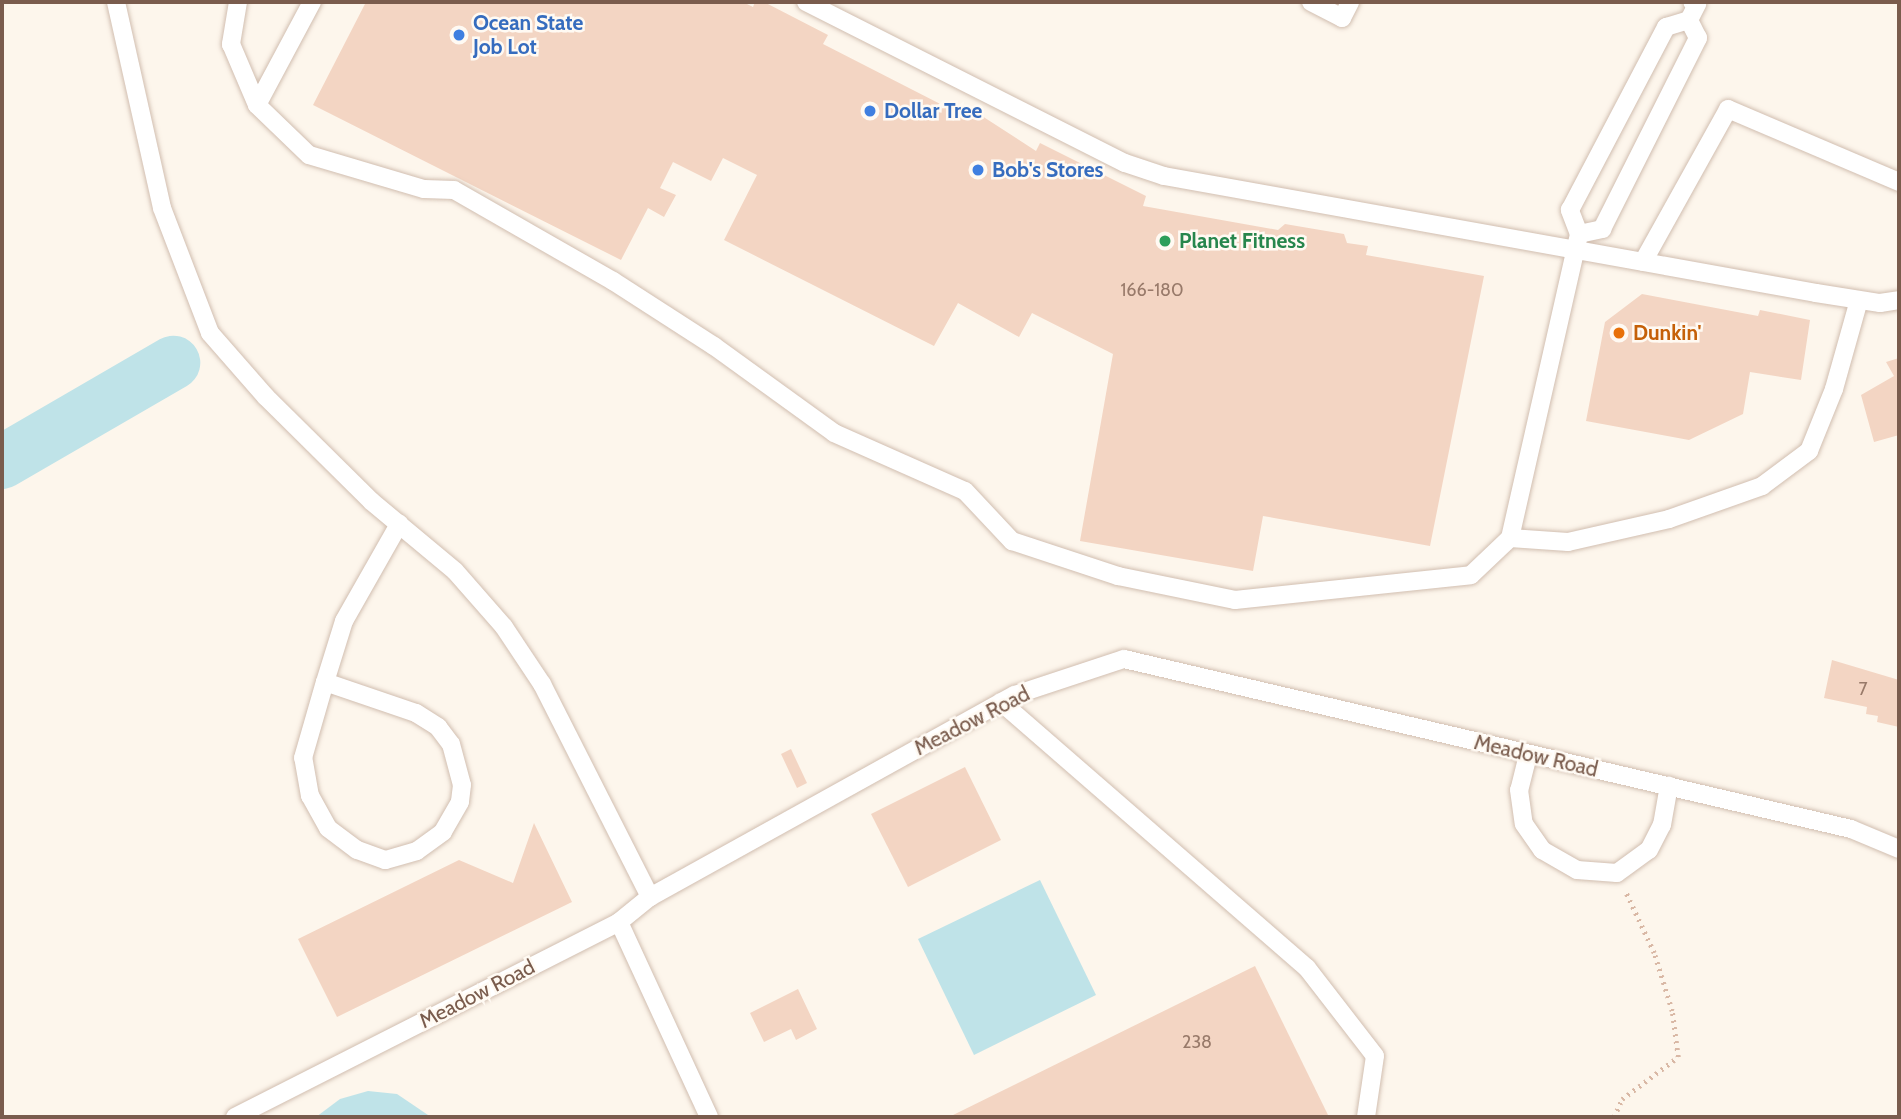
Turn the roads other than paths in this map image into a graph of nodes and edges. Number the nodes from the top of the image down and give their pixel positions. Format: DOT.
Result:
graph roads {
  1 [pos="116,2"];
  2 [pos="238,2"];
  3 [pos="312,2"];
  4 [pos="806,2"];
  5 [pos="1311,2"];
  6 [pos="1350,2"];
  7 [pos="1692,2"];
  8 [pos="1689,20"];
  9 [pos="257,105"];
  10 [pos="1899,182"];
  11 [pos="1576,242"];
  12 [pos="1643,262"];
  13 [pos="1858,300"];
  14 [pos="1899,300"];
  15 [pos="399,524"];
  16 [pos="1510,538"];
  17 [pos="325,682"];
  18 [pos="1001,702"];
  19 [pos="1528,755"];
  20 [pos="1669,786"];
  21 [pos="1899,849"];
  22 [pos="650,897"];
  23 [pos="619,922"];
  24 [pos="239,1116"];
  25 [pos="709,1117"];
  26 [pos="1366,1117"];
  1 -- 15 [label="lane"];
  2 -- 9 [label="lane"];
  3 -- 9 [label="lane"];
  4 -- 11 [label="lane"];
  5 -- 6 [label="lane"];
  7 -- 8 [label="lane"];
  8 -- 11 [label="lane"];
  8 -- 11 [label="lane"];
  9 -- 16 [label="lane"];
  10 -- 12 [label="lane"];
  11 -- 12 [label="lane"];
  11 -- 16 [label="lane"];
  12 -- 13 [label="lane"];
  13 -- 14 [label="lane"];
  13 -- 16 [label="lane"];
  15 -- 17 [label="lane"];
  15 -- 22 [label="lane"];
  17 -- 17 [label="lane"];
  18 -- 19 [label="lane, Meadow Road"];
  18 -- 22 [label="lane, Meadow Road"];
  18 -- 26 [label="lane"];
  19 -- 20 [label="lane, Meadow Road"];
  19 -- 20 [label="lane"];
  20 -- 21 [label="lane, Meadow Road"];
  22 -- 23 [label="lane, Meadow Road"];
  23 -- 24 [label="lane, Meadow Road"];
  23 -- 25 [label="lane"];
}
